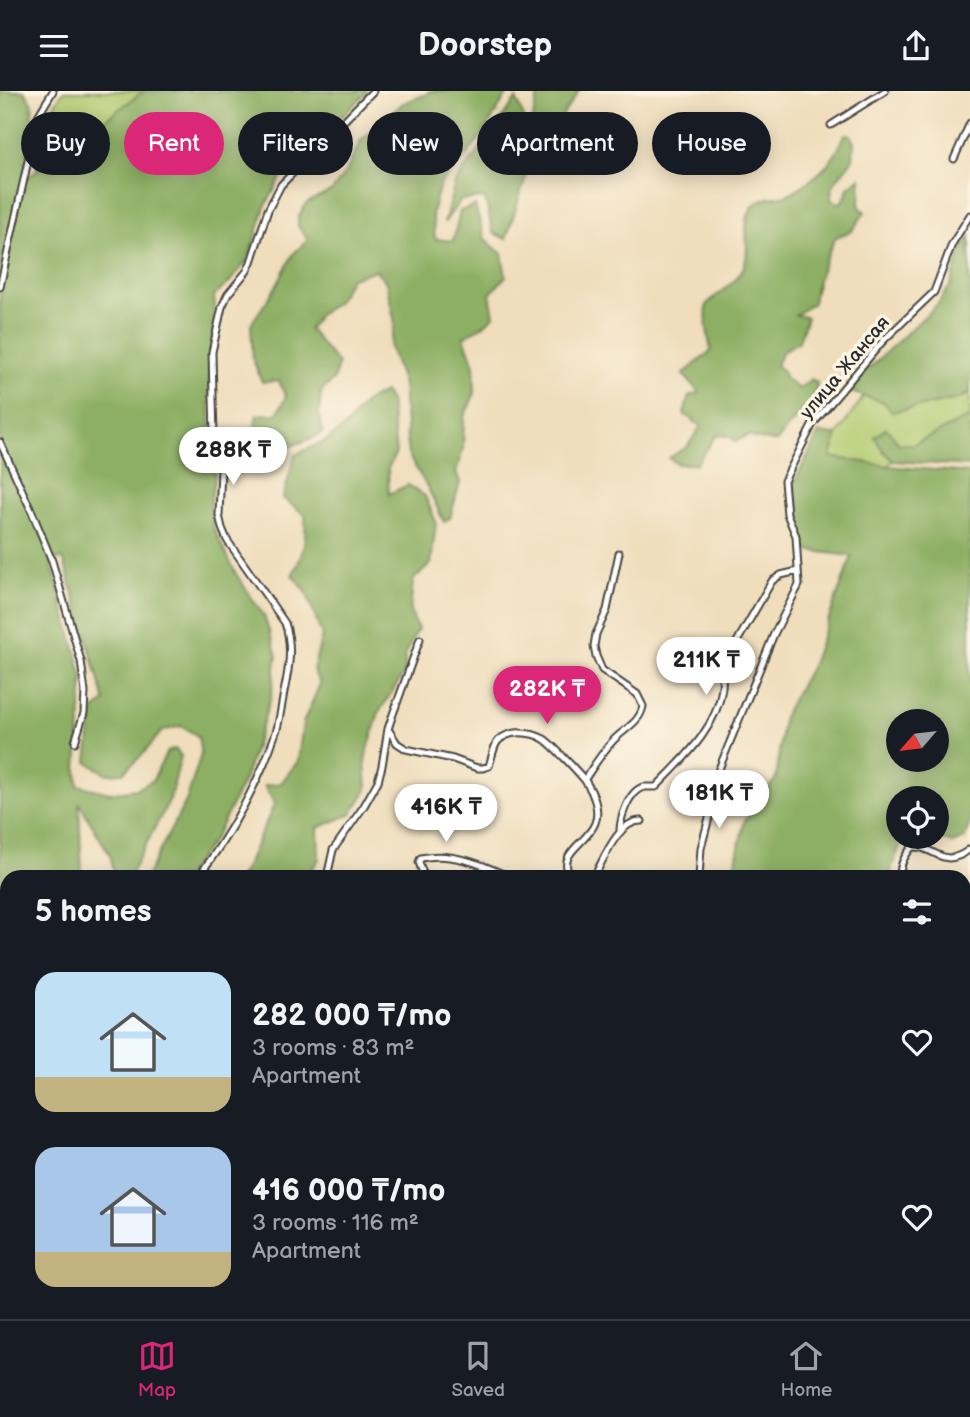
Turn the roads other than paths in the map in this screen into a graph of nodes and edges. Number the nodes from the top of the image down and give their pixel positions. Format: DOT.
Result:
graph roads {
  1 [pos="53,91"];
  2 [pos="373,91"];
  3 [pos="885,91"];
  4 [pos="970,123"];
  5 [pos="831,125"];
  6 [pos="954,159"];
  7 [pos="970,215"];
  8 [pos="0,287"];
  9 [pos="0,442"];
  10 [pos="619,553"];
  11 [pos="798,571"];
  12 [pos="420,639"];
  13 [pos="388,729"];
  14 [pos="75,742"];
  15 [pos="585,779"];
  16 [pos="642,821"];
  17 [pos="620,831"];
  18 [pos="970,849"];
  19 [pos="203,870"];
  20 [pos="329,870"];
  21 [pos="422,870"];
  22 [pos="493,870"];
  23 [pos="567,870"];
  24 [pos="598,870"];
  25 [pos="699,870"];
  26 [pos="900,870"];
  1 -- 8 [label="street"];
  2 -- 19 [label="street"];
  3 -- 5 [label="street"];
  4 -- 6 [label="street"];
  7 -- 11 [label="street, улица Жансая"];
  9 -- 14 [label="street"];
  10 -- 15 [label="street"];
  11 -- 17 [label="street"];
  11 -- 25 [label="street, улица Жансая"];
  12 -- 13 [label="street"];
  13 -- 15 [label="street"];
  13 -- 20 [label="street"];
  15 -- 23 [label="street"];
  16 -- 17 [label="street"];
  17 -- 24 [label="street"];
  18 -- 26 [label="street"];
  21 -- 22 [label="street"];
}
